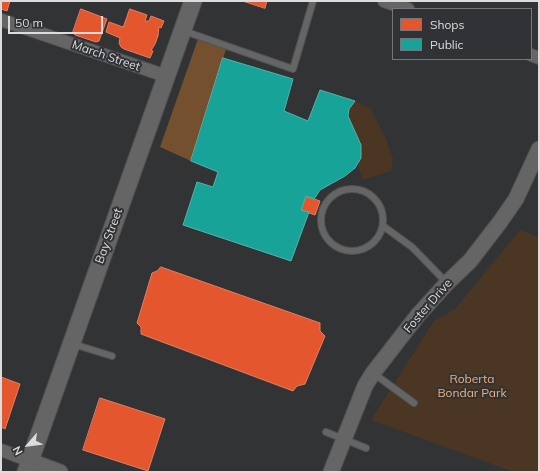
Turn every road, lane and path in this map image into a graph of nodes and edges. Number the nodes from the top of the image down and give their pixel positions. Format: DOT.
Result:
graph roads {
  1 [pos="193,1"];
  2 [pos="313,1"];
  3 [pos="384,1"];
  4 [pos="405,8"];
  5 [pos="1,20"];
  6 [pos="183,30"];
  7 [pos="166,76"];
  8 [pos="539,149"];
  9 [pos="382,226"];
  10 [pos="447,283"];
  11 [pos="72,343"];
  12 [pos="112,356"];
  13 [pos="373,373"];
  14 [pos="414,403"];
  15 [pos="326,432"];
  16 [pos="343,440"];
  17 [pos="366,448"];
  18 [pos="1,450"];
  19 [pos="28,466"];
  20 [pos="60,472"];
  21 [pos="331,472"];
  1 -- 6 [label="main road, Bay Street"];
  2 -- 6 [label="lane"];
  3 -- 4 [label="street"];
  5 -- 7 [label="street, March Street"];
  6 -- 7 [label="main road, Bay Street"];
  7 -- 11 [label="main road, Bay Street"];
  8 -- 10 [label="street, Foster Drive"];
  9 -- 9 [label="lane"];
  9 -- 10 [label="lane"];
  10 -- 13 [label="street, Foster Drive"];
  11 -- 12 [label="lane"];
  11 -- 19 [label="main road, Bay Street"];
  13 -- 14 [label="lane"];
  13 -- 16 [label="street, Foster Drive"];
  15 -- 16 [label="lane"];
  16 -- 17 [label="lane"];
  16 -- 21 [label="street, Foster Drive"];
  18 -- 19 [label="street"];
  19 -- 20 [label="street"];
}
